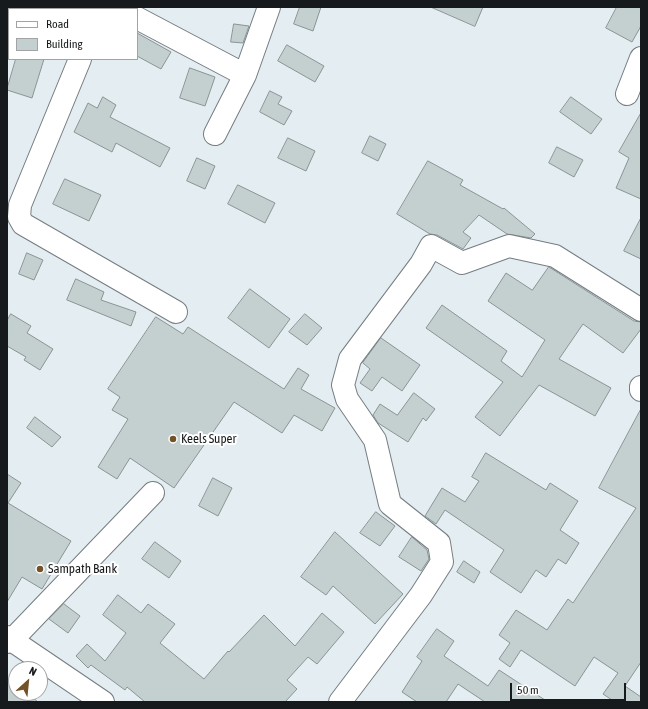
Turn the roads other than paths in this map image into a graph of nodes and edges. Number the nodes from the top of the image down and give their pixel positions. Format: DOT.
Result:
graph roads {
  1 [pos="269,7"];
  2 [pos="138,19"];
  3 [pos="641,58"];
  4 [pos="80,60"];
  5 [pos="245,75"];
  6 [pos="627,94"];
  7 [pos="215,134"];
  8 [pos="641,310"];
  9 [pos="176,312"];
  10 [pos="154,493"];
  11 [pos="9,639"];
  12 [pos="103,702"];
  13 [pos="340,702"];
  1 -- 5 [label="main road"];
  2 -- 5 [label="main road"];
  3 -- 6 [label="main road"];
  4 -- 9 [label="main road"];
  5 -- 7 [label="main road"];
  8 -- 13 [label="main road"];
  10 -- 11 [label="main road"];
  11 -- 12 [label="main road"];
}
